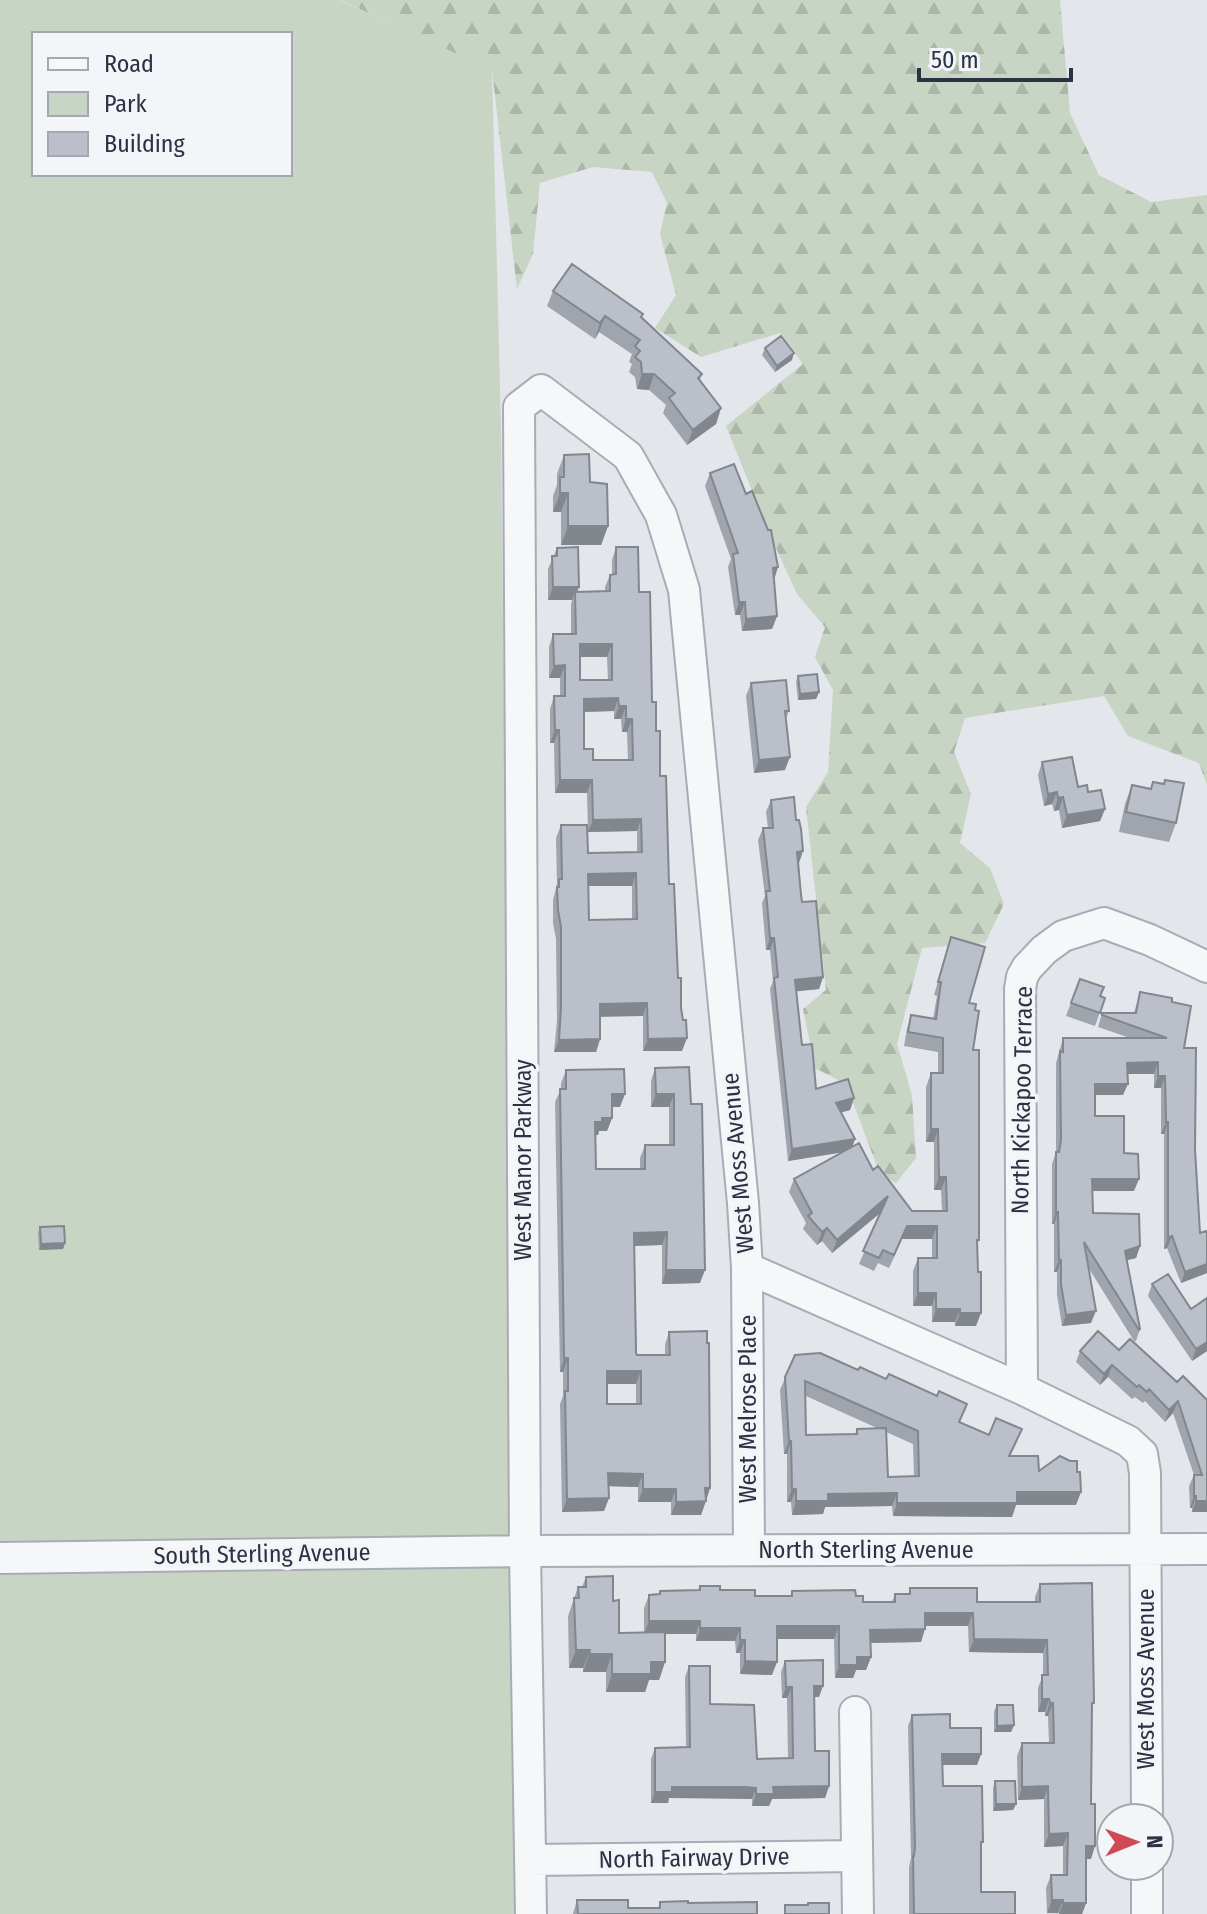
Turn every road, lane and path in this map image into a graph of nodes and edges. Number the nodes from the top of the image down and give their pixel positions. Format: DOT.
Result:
graph roads {
  1 [pos="519,407"];
  2 [pos="1207,967"];
  3 [pos="747,1268"];
  4 [pos="1022,1389"];
  5 [pos="1145,1548"];
  6 [pos="1207,1549"];
  7 [pos="749,1550"];
  8 [pos="525,1551"];
  9 [pos="0,1558"];
  10 [pos="855,1712"];
  11 [pos="1147,1802"];
  12 [pos="857,1856"];
  13 [pos="531,1860"];
  14 [pos="1147,1882"];
  15 [pos="531,1914"];
  16 [pos="858,1914"];
  17 [pos="1147,1914"];
  1 -- 3 [label="street, West Moss Avenue"];
  1 -- 8 [label="street, West Manor Parkway"];
  2 -- 4 [label="street, North Kickapoo Terrace"];
  3 -- 4 [label="street, West Moss Avenue"];
  3 -- 7 [label="street, West Melrose Place"];
  4 -- 5 [label="street, West Moss Avenue"];
  5 -- 6 [label="street, North Sterling Avenue"];
  5 -- 7 [label="street, North Sterling Avenue"];
  5 -- 11 [label="street, West Moss Avenue"];
  7 -- 8 [label="street, North Sterling Avenue"];
  8 -- 9 [label="street, South Sterling Avenue"];
  8 -- 13 [label="street, West Manor Parkway"];
  10 -- 12 [label="street"];
  12 -- 13 [label="street, North Fairway Drive"];
  12 -- 16 [label="street"];
  13 -- 15 [label="street, West Manor Parkway"];
  14 -- 17 [label="street"];
}
